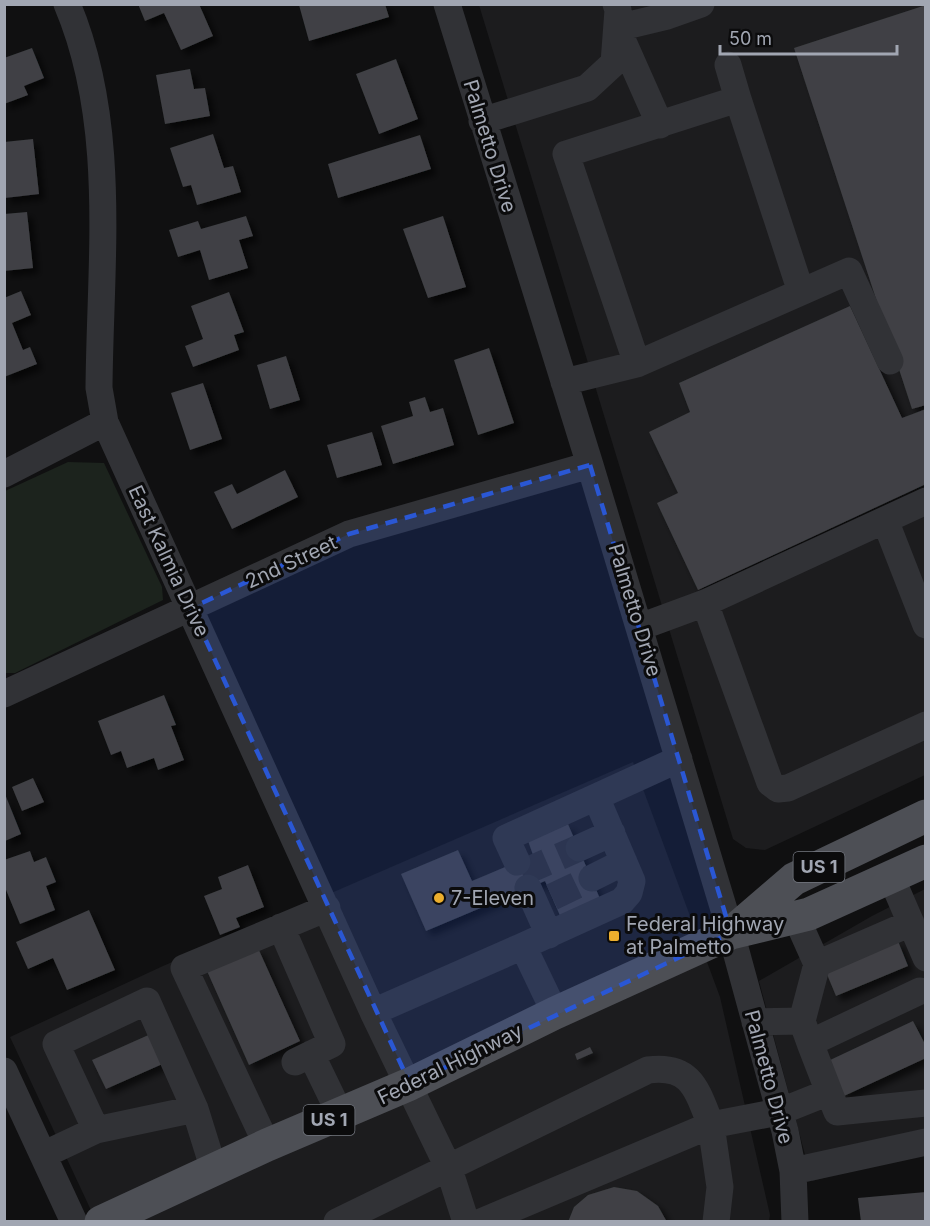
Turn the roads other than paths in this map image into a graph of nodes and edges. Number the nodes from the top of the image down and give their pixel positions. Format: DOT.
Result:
graph roads {
  1 [pos="67,4"];
  2 [pos="447,4"];
  3 [pos="700,4"];
  4 [pos="616,16"];
  5 [pos="728,65"];
  6 [pos="738,99"];
  7 [pos="482,121"];
  8 [pos="660,125"];
  9 [pos="801,292"];
  10 [pos="890,361"];
  11 [pos="636,364"];
  12 [pos="564,382"];
  13 [pos="105,422"];
  14 [pos="591,465"];
  15 [pos="4,474"];
  16 [pos="926,501"];
  17 [pos="885,520"];
  18 [pos="705,603"];
  19 [pos="191,608"];
  20 [pos="926,625"];
  21 [pos="640,627"];
  22 [pos="4,694"];
  23 [pos="926,725"];
  24 [pos="679,759"];
  25 [pos="596,797"];
  26 [pos="926,816"];
  27 [pos="612,833"];
  28 [pos="579,848"];
  29 [pos="926,861"];
  30 [pos="517,862"];
  31 [pos="624,862"];
  32 [pos="891,877"];
  33 [pos="592,878"];
  34 [pos="538,897"];
  35 [pos="327,908"];
  36 [pos="796,917"];
  37 [pos="911,923"];
  38 [pos="281,927"];
  39 [pos="731,933"];
  40 [pos="549,935"];
  41 [pos="524,946"];
  42 [pos="926,957"];
  43 [pos="817,964"];
  44 [pos="924,988"];
  45 [pos="373,1012"];
  46 [pos="555,1013"];
  47 [pos="755,1022"];
  48 [pos="806,1032"];
  49 [pos="4,1071"];
  50 [pos="410,1084"];
  51 [pos="829,1092"];
  52 [pos="926,1103"];
  53 [pos="195,1109"];
  54 [pos="779,1112"];
  55 [pos="341,1116"];
  56 [pos="711,1125"];
  57 [pos="96,1130"];
  58 [pos="926,1142"];
  59 [pos="267,1145"];
  60 [pos="43,1155"];
  61 [pos="449,1169"];
  62 [pos="214,1170"];
  63 [pos="793,1172"];
  64 [pos="74,1221"];
  65 [pos="101,1221"];
  66 [pos="337,1221"];
  67 [pos="466,1221"];
  68 [pos="481,1221"];
  69 [pos="716,1221"];
  70 [pos="795,1221"];
  1 -- 13 [label="street, East Kalmia Drive"];
  2 -- 7 [label="street, Palmetto Drive"];
  3 -- 4 [label="street"];
  4 -- 7 [label="street"];
  4 -- 8 [label="street"];
  5 -- 6 [label="street"];
  6 -- 8 [label="street"];
  6 -- 9 [label="street"];
  7 -- 12 [label="street, Palmetto Drive"];
  8 -- 11 [label="street"];
  9 -- 10 [label="street"];
  9 -- 11 [label="street"];
  11 -- 12 [label="street"];
  12 -- 14 [label="street, Palmetto Drive"];
  13 -- 15 [label="street"];
  13 -- 19 [label="street, East Kalmia Drive"];
  14 -- 19 [label="street, 2nd Street"];
  14 -- 21 [label="street, Palmetto Drive"];
  16 -- 17 [label="street"];
  17 -- 18 [label="street"];
  17 -- 20 [label="street"];
  18 -- 21 [label="street"];
  18 -- 23 [label="street"];
  19 -- 22 [label="street, 2nd Street"];
  19 -- 35 [label="street, East Kalmia Drive"];
  21 -- 24 [label="street, Palmetto Drive"];
  24 -- 25 [label="street"];
  24 -- 39 [label="street, Palmetto Drive"];
  25 -- 27 [label="street"];
  25 -- 30 [label="street"];
  26 -- 39 [label="main road, Federal Highway / US 1"];
  27 -- 28 [label="street"];
  27 -- 31 [label="street"];
  29 -- 32 [label="main road, Federal Highway / US 1"];
  31 -- 33 [label="street"];
  31 -- 40 [label="street"];
  32 -- 36 [label="main road, Federal Highway / US 1"];
  32 -- 37 [label="street"];
  34 -- 40 [label="street"];
  35 -- 38 [label="street"];
  35 -- 45 [label="street, East Kalmia Drive"];
  36 -- 39 [label="main road, Federal Highway / US 1"];
  36 -- 43 [label="street"];
  37 -- 42 [label="street"];
  37 -- 43 [label="street"];
  38 -- 55 [label="street"];
  38 -- 59 [label="street"];
  39 -- 46 [label="main road, Federal Highway / US 1"];
  39 -- 47 [label="street, Palmetto Drive"];
  40 -- 41 [label="street"];
  41 -- 45 [label="street"];
  41 -- 46 [label="street"];
  43 -- 48 [label="street"];
  44 -- 48 [label="street"];
  45 -- 50 [label="street, East Kalmia Drive"];
  46 -- 50 [label="main road, Federal Highway / US 1"];
  47 -- 48 [label="street"];
  47 -- 54 [label="street, Palmetto Drive"];
  48 -- 51 [label="street"];
  49 -- 60 [label="street"];
  50 -- 55 [label="main road, Federal Highway / US 1"];
  50 -- 61 [label="street, East Kalmia Drive"];
  51 -- 52 [label="street"];
  51 -- 54 [label="street"];
  53 -- 57 [label="street"];
  53 -- 57 [label="street"];
  53 -- 62 [label="street"];
  54 -- 56 [label="street"];
  54 -- 63 [label="street, Palmetto Drive"];
  55 -- 59 [label="main road, Federal Highway / US 1"];
  56 -- 61 [label="street"];
  56 -- 68 [label="street"];
  56 -- 69 [label="street"];
  57 -- 60 [label="street"];
  58 -- 63 [label="street"];
  59 -- 62 [label="main road, Federal Highway / US 1"];
  60 -- 64 [label="street"];
  61 -- 66 [label="street"];
  61 -- 67 [label="street, East Kalmia Drive"];
  62 -- 65 [label="main road, Federal Highway / US 1"];
  63 -- 70 [label="street, Palmetto Drive"];
}
